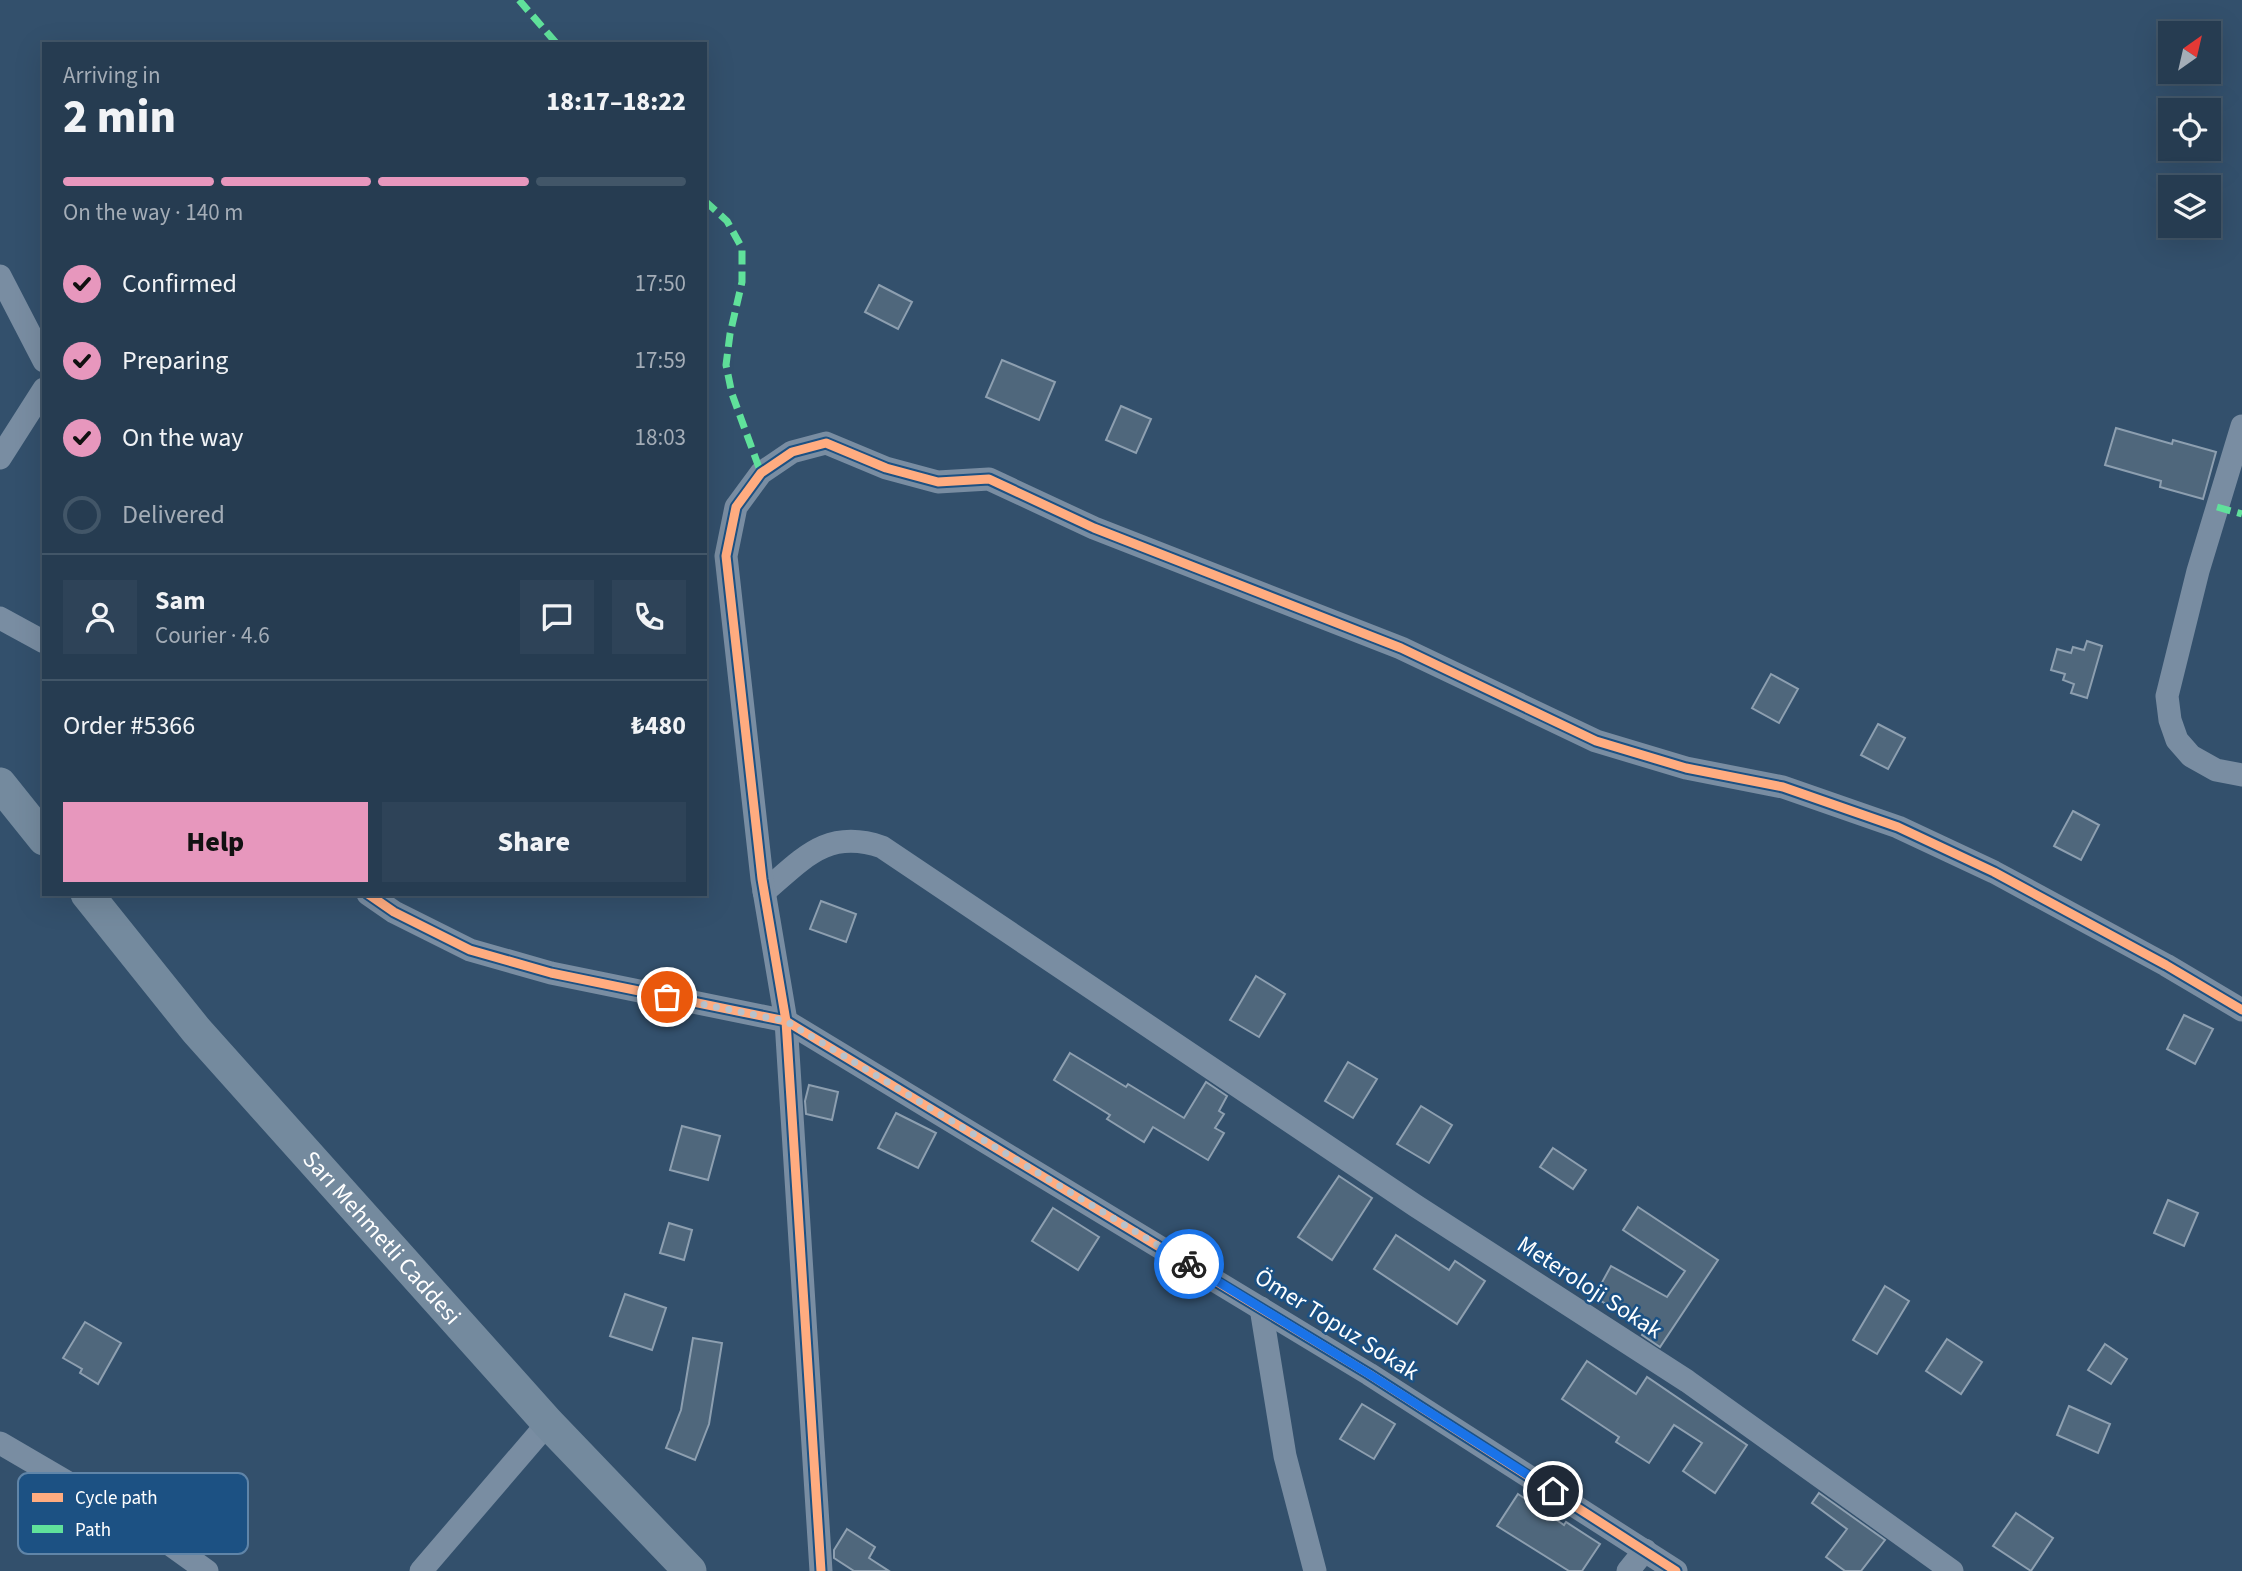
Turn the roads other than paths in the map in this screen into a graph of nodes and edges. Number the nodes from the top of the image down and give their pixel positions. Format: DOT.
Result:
graph roads {
  1 [pos="0,276"];
  2 [pos="42,357"];
  3 [pos="42,392"];
  4 [pos="2242,426"];
  5 [pos="0,458"];
  6 [pos="0,618"];
  7 [pos="42,641"];
  8 [pos="2242,775"];
  9 [pos="0,785"];
  10 [pos="42,837"];
  11 [pos="764,892"];
  12 [pos="90,896"];
  13 [pos="371,896"];
  14 [pos="2242,1010"];
  15 [pos="786,1021"];
  16 [pos="1261,1308"];
  17 [pos="548,1423"];
  18 [pos="0,1443"];
  19 [pos="51,1473"];
  20 [pos="1645,1550"];
  21 [pos="183,1554"];
  22 [pos="207,1571"];
  23 [pos="421,1571"];
  24 [pos="690,1571"];
  25 [pos="821,1571"];
  26 [pos="1315,1571"];
  27 [pos="1628,1571"];
  28 [pos="1676,1571"];
  29 [pos="1952,1571"];
  1 -- 2 [label="street"];
  3 -- 5 [label="street"];
  4 -- 8 [label="street"];
  6 -- 7 [label="street"];
  9 -- 10 [label="street"];
  11 -- 14 [label="street"];
  11 -- 15 [label="street"];
  11 -- 29 [label="street, Meteroloji Sokak"];
  12 -- 17 [label="street, Sarı Mehmetli Caddesi"];
  13 -- 15 [label="street, Ömer Topuz Sokak"];
  15 -- 16 [label="street, Ömer Topuz Sokak"];
  15 -- 25 [label="street"];
  16 -- 20 [label="street, Ömer Topuz Sokak"];
  16 -- 26 [label="street"];
  17 -- 23 [label="street"];
  17 -- 24 [label="street, Sarı Mehmetli Caddesi"];
  18 -- 19 [label="street"];
  20 -- 27 [label="street"];
  20 -- 28 [label="street, Ömer Topuz Sokak"];
  21 -- 22 [label="street"];
}
